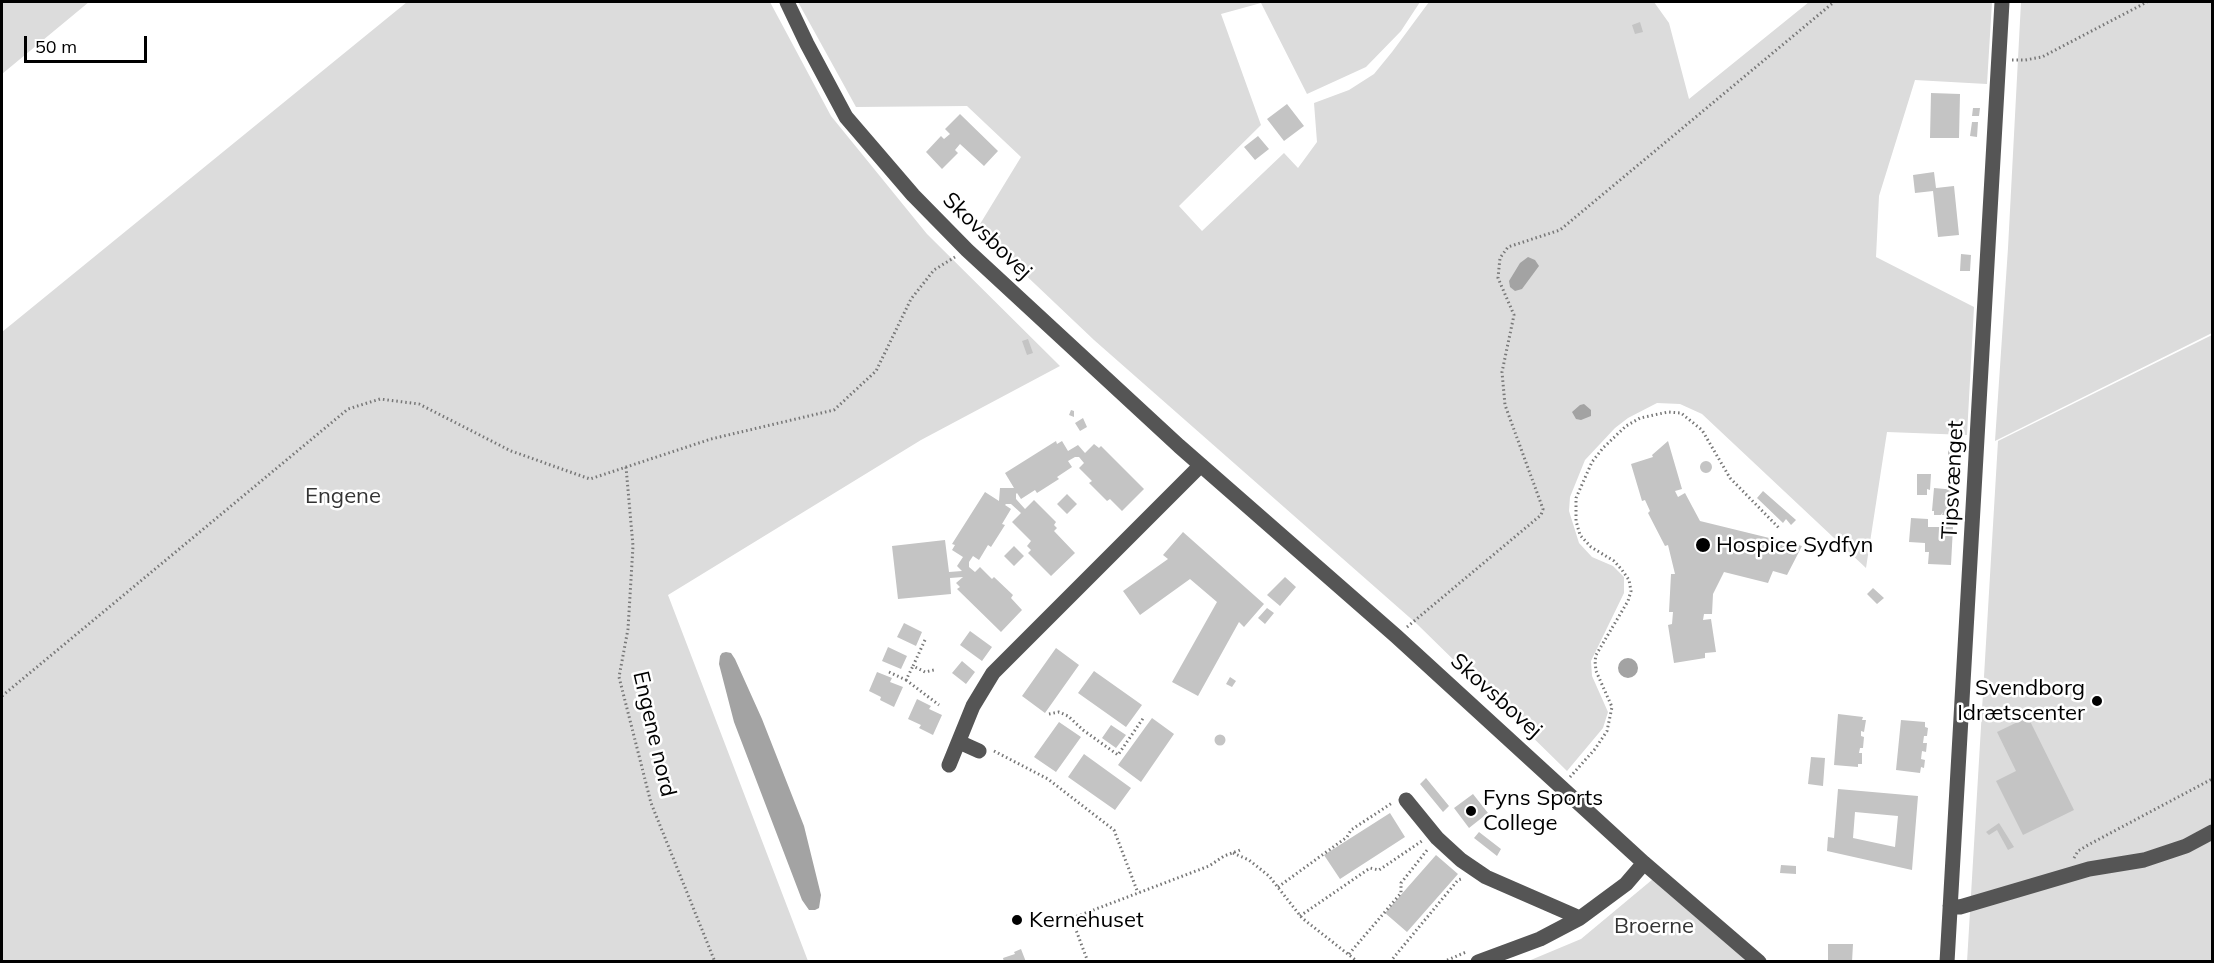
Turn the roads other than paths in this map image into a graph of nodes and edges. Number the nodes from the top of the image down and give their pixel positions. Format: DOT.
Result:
graph roads {
  1 [pos="787,2"];
  2 [pos="2002,2"];
  3 [pos="1201,465"];
  4 [pos="959,742"];
  5 [pos="979,751"];
  6 [pos="949,765"];
  7 [pos="1406,800"];
  8 [pos="2212,832"];
  9 [pos="1644,863"];
  10 [pos="1950,906"];
  11 [pos="1580,918"];
  12 [pos="1478,962"];
  13 [pos="1760,962"];
  14 [pos="1947,962"];
  1 -- 3 [label="street, Skovsbovej"];
  2 -- 10 [label="street, Tipsvænget"];
  3 -- 4 [label="street"];
  3 -- 9 [label="street, Skovsbovej"];
  4 -- 5 [label="street"];
  4 -- 6 [label="street"];
  7 -- 11 [label="street"];
  8 -- 10 [label="street"];
  9 -- 11 [label="street"];
  9 -- 13 [label="street, Skovsbovej"];
  10 -- 14 [label="street, Tipsvænget"];
  11 -- 12 [label="street"];
}
